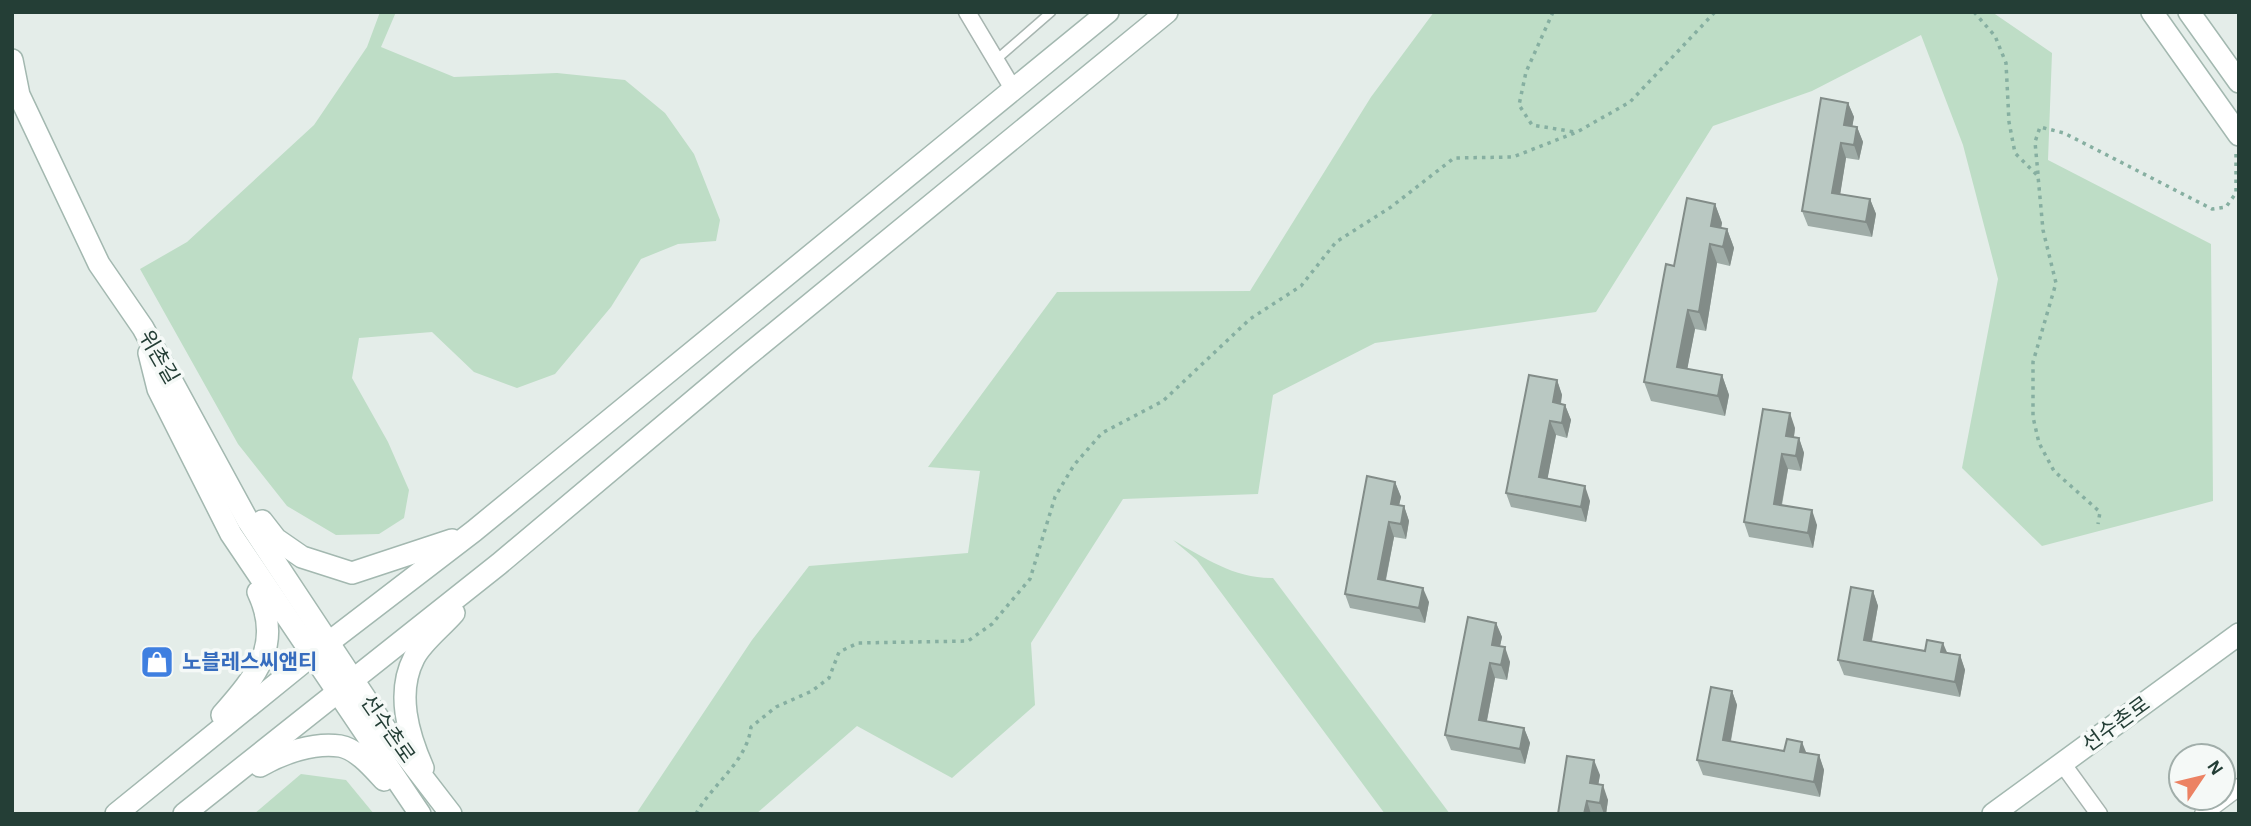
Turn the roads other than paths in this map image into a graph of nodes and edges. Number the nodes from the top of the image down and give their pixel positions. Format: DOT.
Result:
graph roads {
  1 [pos="967,12"];
  2 [pos="1051,12"];
  3 [pos="1108,12"];
  4 [pos="1167,12"];
  5 [pos="2152,12"];
  6 [pos="2189,12"];
  7 [pos="997,59"];
  8 [pos="12,60"];
  9 [pos="2239,82"];
  10 [pos="1013,89"];
  11 [pos="2238,133"];
  12 [pos="143,328"];
  13 [pos="222,470"];
  14 [pos="474,531"];
  15 [pos="230,534"];
  16 [pos="499,564"];
  17 [pos="2239,634"];
  18 [pos="319,650"];
  19 [pos="346,687"];
  20 [pos="2062,763"];
  21 [pos="178,764"];
  22 [pos="2238,791"];
  23 [pos="434,792"];
  24 [pos="210,794"];
  25 [pos="116,814"];
  26 [pos="184,814"];
  27 [pos="418,814"];
  28 [pos="451,814"];
  29 [pos="1993,814"];
  30 [pos="2099,814"];
  31 [pos="2203,814"];
  1 -- 7 [label="street"];
  2 -- 7 [label="lane"];
  3 -- 10 [label="street"];
  4 -- 16 [label="street"];
  5 -- 11 [label="street"];
  6 -- 9 [label="street"];
  7 -- 10 [label="street"];
  8 -- 12 [label="street, 위촌길"];
  10 -- 14 [label="street"];
  12 -- 13 [label="street, 위촌길"];
  12 -- 15 [label="street"];
  13 -- 14 [label="street"];
  13 -- 18 [label="street, 위촌길"];
  14 -- 18 [label="street"];
  15 -- 18 [label="street"];
  15 -- 21 [label="street"];
  16 -- 19 [label="street"];
  16 -- 23 [label="street"];
  17 -- 20 [label="street, 선수촌로"];
  18 -- 19 [label="street, 선수촌로"];
  18 -- 21 [label="street"];
  19 -- 23 [label="street, 선수촌로"];
  19 -- 24 [label="street"];
  19 -- 27 [label="street, 선수촌로"];
  20 -- 29 [label="street, 선수촌로"];
  20 -- 30 [label="street"];
  21 -- 25 [label="street"];
  22 -- 31 [label="street"];
  23 -- 28 [label="street, 선수촌로"];
  24 -- 26 [label="street"];
  24 -- 27 [label="street"];
}
